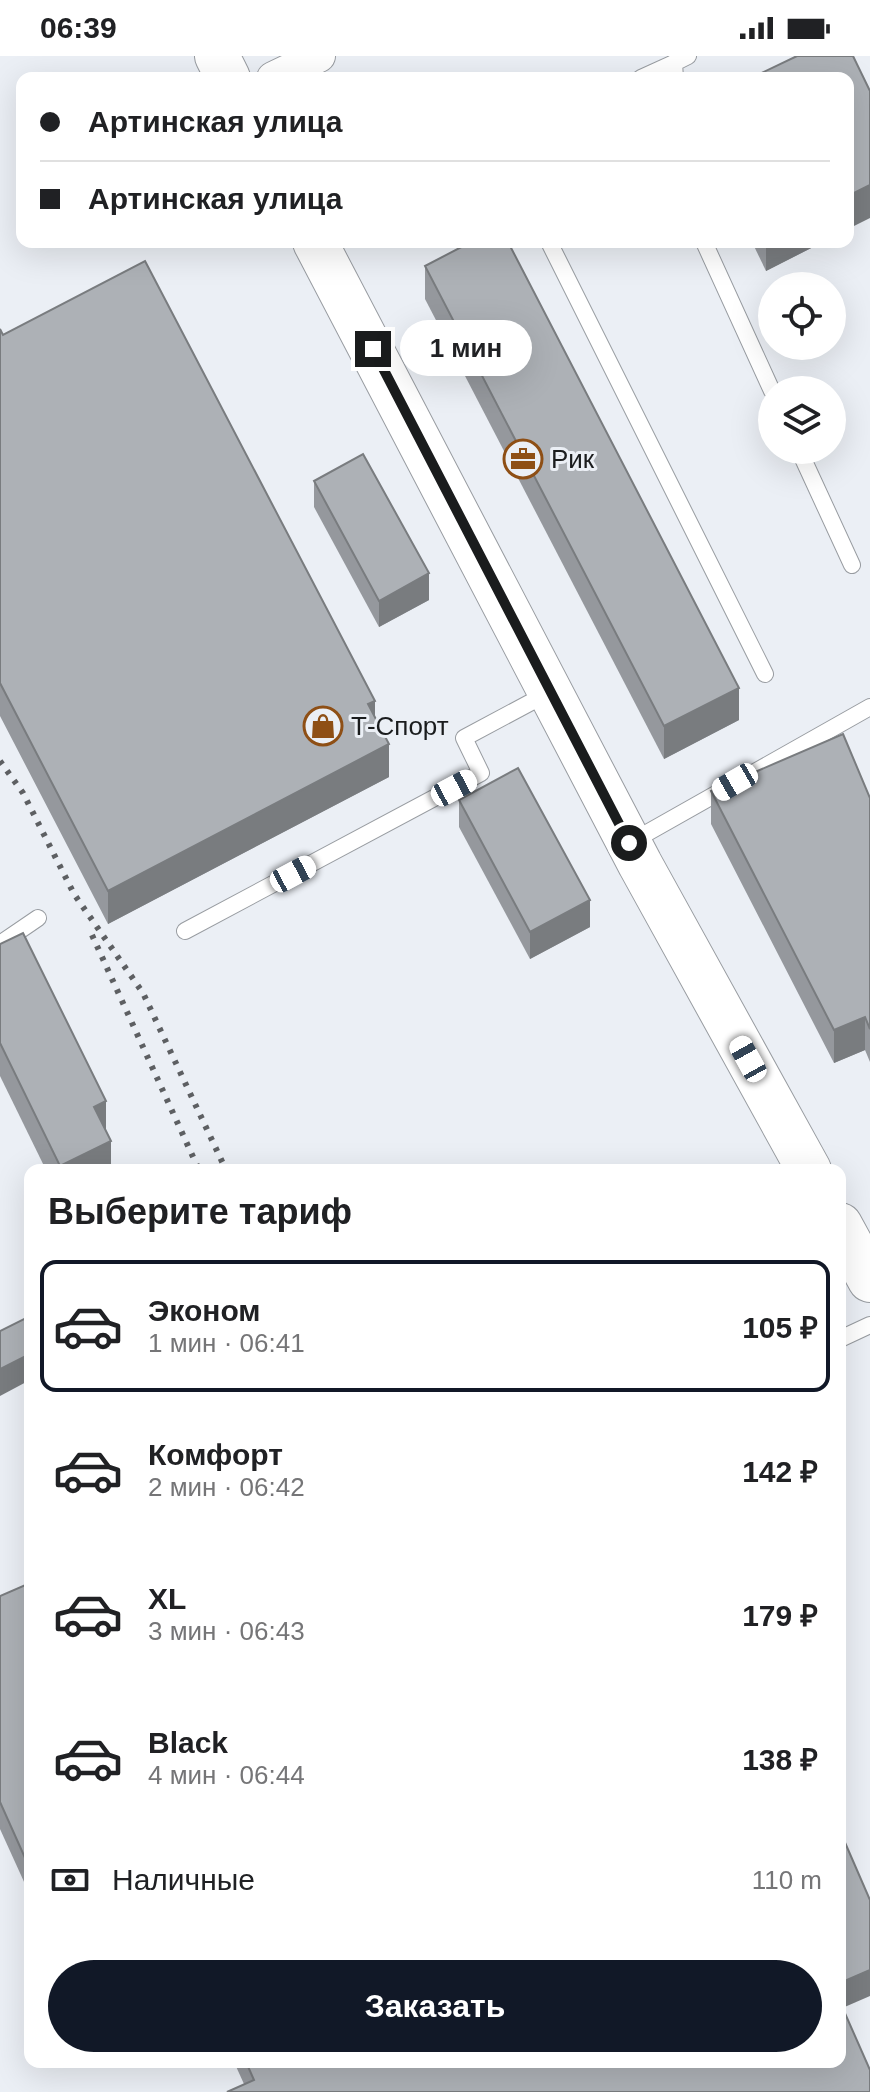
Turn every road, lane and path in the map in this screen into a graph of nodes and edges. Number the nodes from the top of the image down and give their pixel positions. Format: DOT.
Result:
graph roads {
  1 [pos="319,56"];
  2 [pos="286,72"];
  3 [pos="318,248"];
  4 [pos="552,248"];
  5 [pos="707,248"];
  6 [pos="765,376"];
  7 [pos="805,464"];
  8 [pos="852,565"];
  9 [pos="765,674"];
  10 [pos="551,691"];
  11 [pos="870,707"];
  12 [pos="629,843"];
  13 [pos="38,918"];
  14 [pos="185,931"];
  15 [pos="0,944"];
  16 [pos="806,1164"];
  17 [pos="846,1236"];
  18 [pos="870,1280"];
  19 [pos="870,1325"];
  20 [pos="846,1336"];
  1 -- 2 [label="street"];
  3 -- 10 [label="street"];
  4 -- 9 [label="lane"];
  5 -- 6 [label="lane"];
  7 -- 8 [label="lane"];
  10 -- 12 [label="street"];
  10 -- 14 [label="lane"];
  11 -- 12 [label="lane"];
  12 -- 16 [label="street"];
  13 -- 15 [label="lane"];
  17 -- 18 [label="street"];
  19 -- 20 [label="lane"];
}
